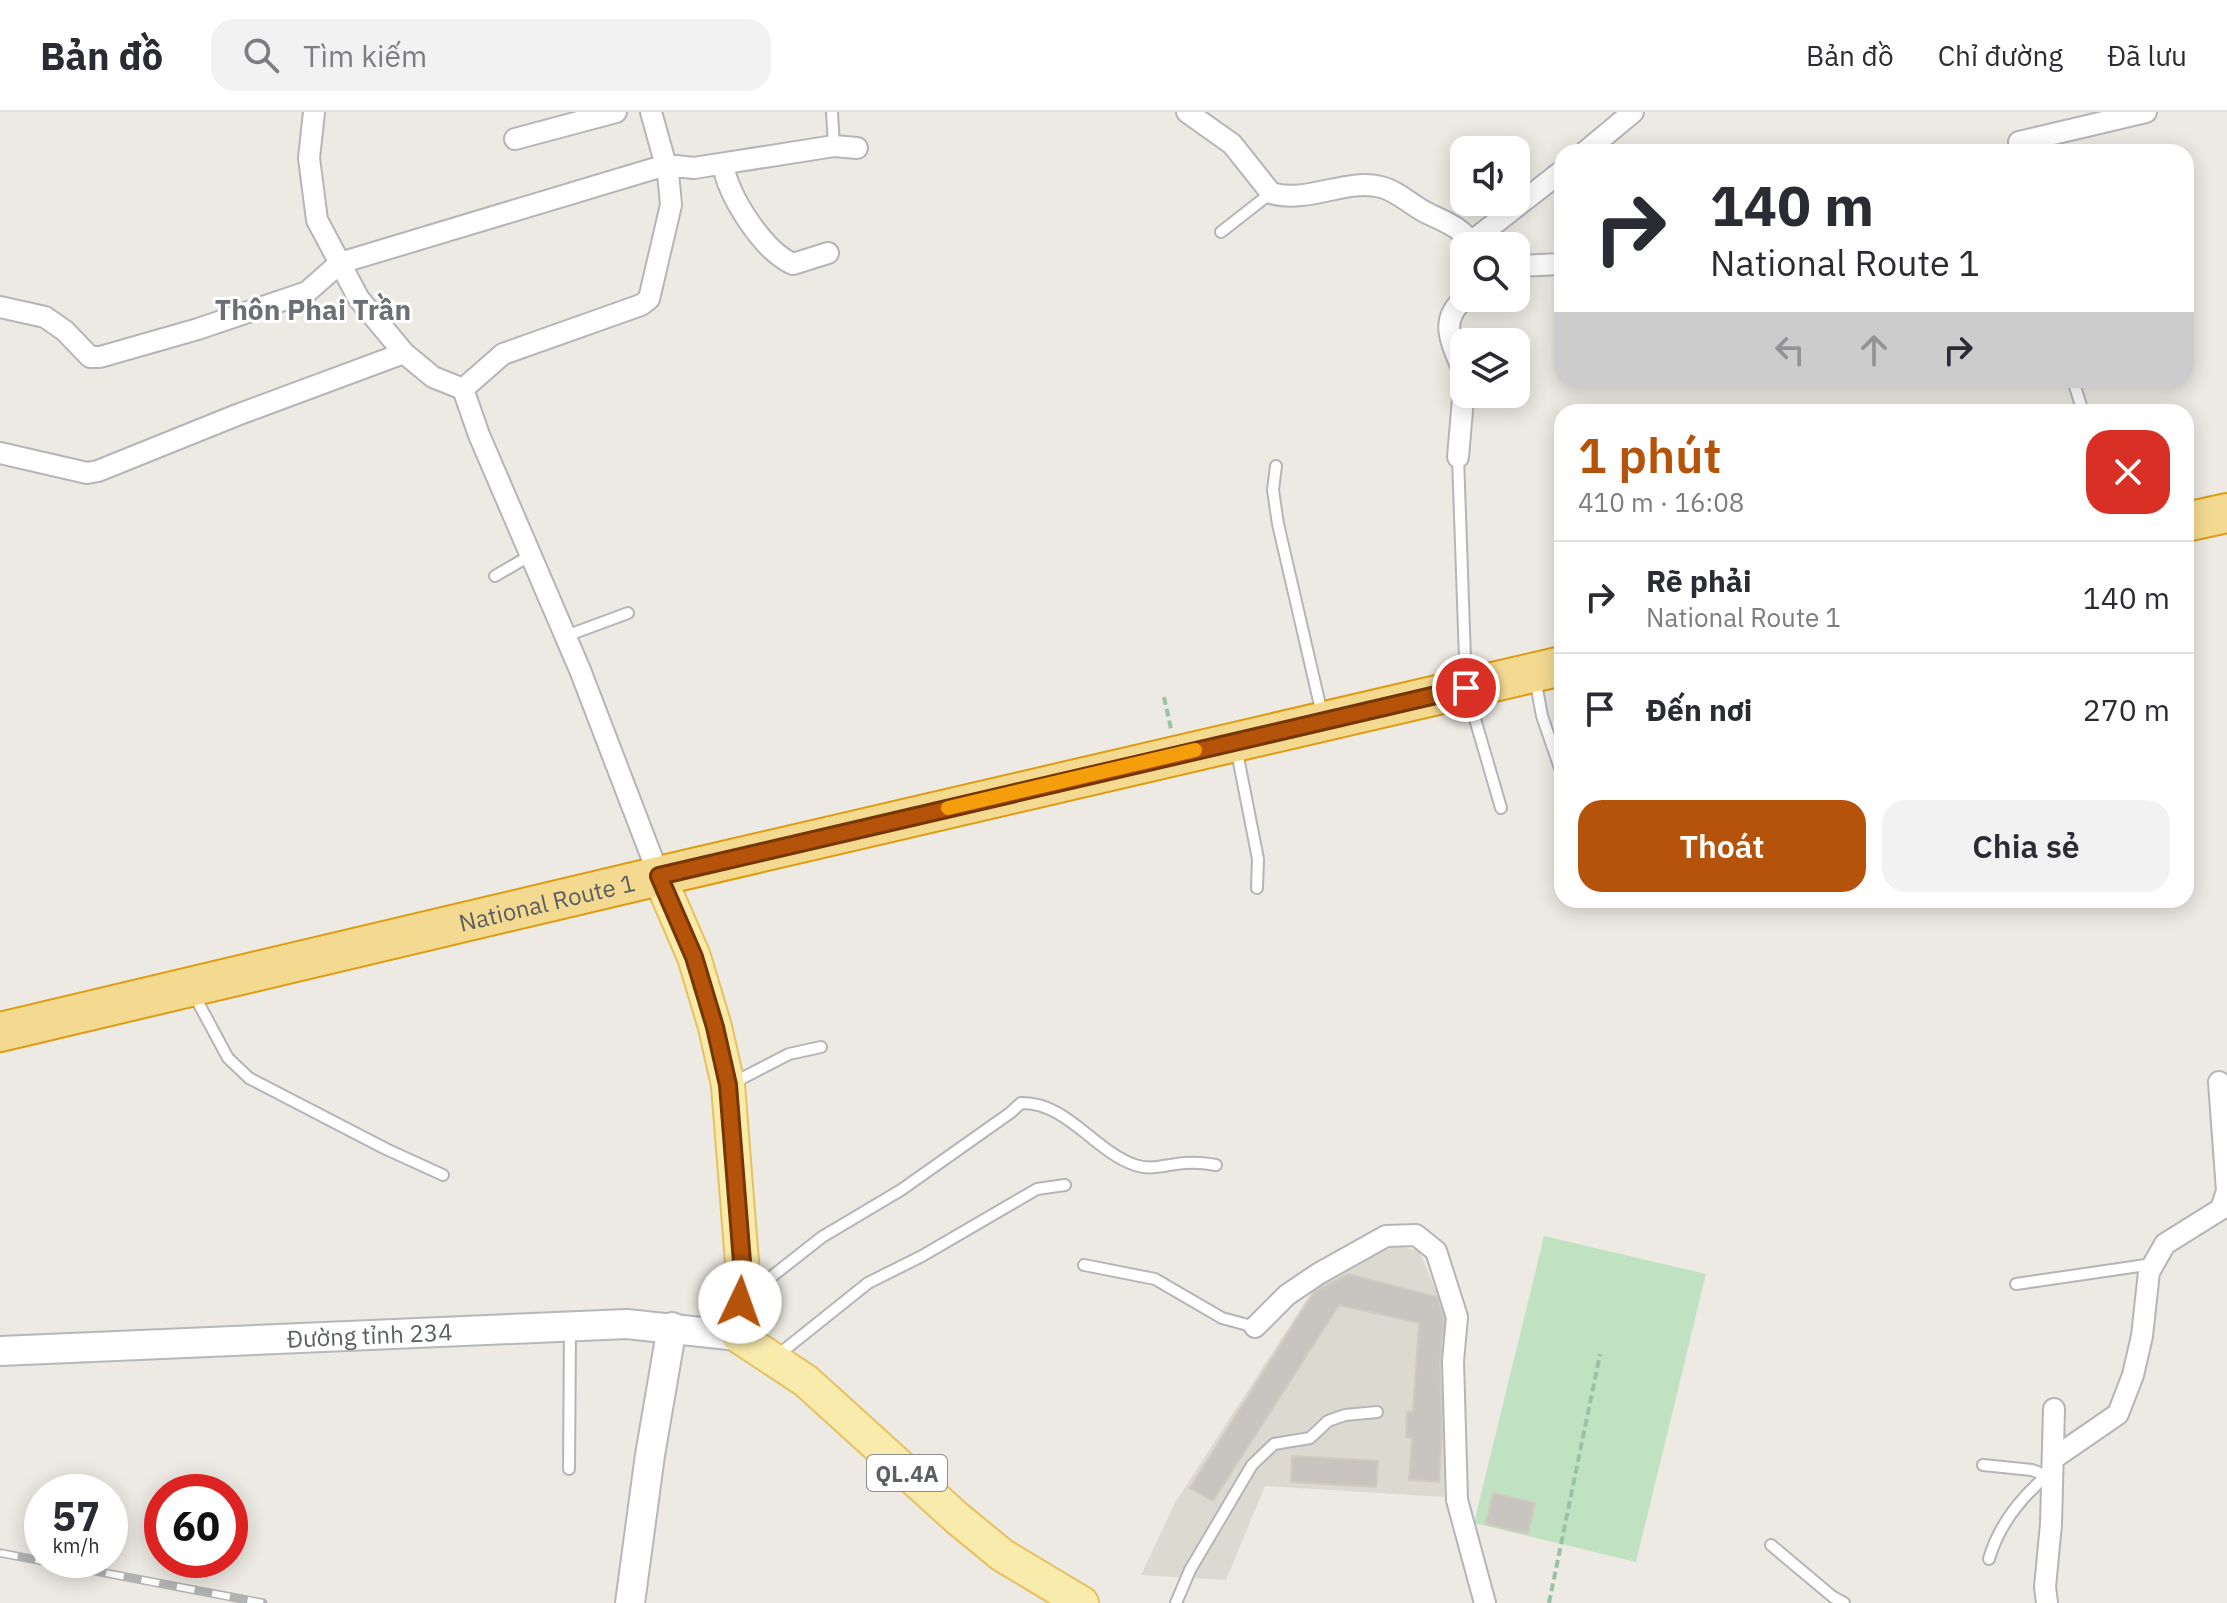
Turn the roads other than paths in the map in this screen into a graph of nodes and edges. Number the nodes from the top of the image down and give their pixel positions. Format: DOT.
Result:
graph roads {
  1 [pos="314,112"];
  2 [pos="616,112"];
  3 [pos="651,112"];
  4 [pos="832,112"];
  5 [pos="1187,112"];
  6 [pos="1633,112"];
  7 [pos="2146,112"];
  8 [pos="515,139"];
  9 [pos="2019,142"];
  10 [pos="1595,144"];
  11 [pos="834,146"];
  12 [pos="857,148"];
  13 [pos="723,164"];
  14 [pos="666,165"];
  15 [pos="1554,177"];
  16 [pos="1271,193"];
  17 [pos="1221,232"];
  18 [pos="1462,232"];
  19 [pos="1487,232"];
  20 [pos="828,253"];
  21 [pos="340,263"];
  22 [pos="1554,264"];
  23 [pos="1530,265"];
  24 [pos="0,307"];
  25 [pos="1452,312"];
  26 [pos="1450,338"];
  27 [pos="404,353"];
  28 [pos="463,389"];
  29 [pos="1462,408"];
  30 [pos="0,453"];
  31 [pos="1458,457"];
  32 [pos="1276,466"];
  33 [pos="2227,513"];
  34 [pos="2194,520"];
  35 [pos="531,555"];
  36 [pos="495,576"];
  37 [pos="628,613"];
  38 [pos="566,636"];
  39 [pos="1548,669"];
  40 [pos="1466,688"];
  41 [pos="1324,720"];
  42 [pos="1235,741"];
  43 [pos="1554,751"];
  44 [pos="1501,808"];
  45 [pos="659,876"];
  46 [pos="1257,888"];
  47 [pos="190,988"];
  48 [pos="0,1032"];
  49 [pos="821,1047"];
  50 [pos="2219,1082"];
  51 [pos="728,1085"];
  52 [pos="1216,1165"];
  53 [pos="443,1175"];
  54 [pos="1065,1185"];
  55 [pos="2153,1264"];
  56 [pos="1084,1265"];
  57 [pos="2016,1284"];
  58 [pos="740,1302"];
  59 [pos="570,1327"];
  60 [pos="672,1327"];
  61 [pos="1255,1327"];
  62 [pos="738,1336"];
  63 [pos="0,1351"];
  64 [pos="773,1359"];
  65 [pos="2054,1409"];
  66 [pos="1377,1412"];
  67 [pos="1983,1465"];
  68 [pos="2051,1468"];
  69 [pos="569,1469"];
  70 [pos="1771,1545"];
  71 [pos="1989,1559"];
  72 [pos="630,1603"];
  73 [pos="1082,1603"];
  74 [pos="1176,1603"];
  75 [pos="1485,1603"];
  76 [pos="1844,1603"];
  77 [pos="2047,1603"];
  1 -- 21 [label="street"];
  2 -- 8 [label="street"];
  3 -- 14 [label="street"];
  4 -- 11 [label="lane"];
  5 -- 16 [label="street"];
  6 -- 10 [label="street"];
  7 -- 9 [label="street"];
  11 -- 12 [label="street"];
  11 -- 13 [label="street"];
  13 -- 14 [label="street"];
  13 -- 20 [label="street"];
  14 -- 21 [label="street"];
  14 -- 28 [label="street"];
  15 -- 19 [label="street"];
  16 -- 17 [label="lane"];
  16 -- 18 [label="street"];
  21 -- 24 [label="street"];
  21 -- 27 [label="street"];
  22 -- 23 [label="street"];
  25 -- 26 [label="street"];
  27 -- 28 [label="street"];
  27 -- 30 [label="street"];
  28 -- 35 [label="street"];
  29 -- 31 [label="street"];
  31 -- 40 [label="lane"];
  32 -- 41 [label="lane"];
  33 -- 34 [label="highway"];
  35 -- 36 [label="lane"];
  35 -- 38 [label="street"];
  37 -- 38 [label="lane"];
  38 -- 45 [label="street"];
  39 -- 40 [label="highway, National Route 1"];
  39 -- 43 [label="lane"];
  40 -- 41 [label="highway, National Route 1"];
  40 -- 44 [label="lane"];
  41 -- 42 [label="highway, National Route 1"];
  42 -- 45 [label="highway, National Route 1"];
  42 -- 46 [label="lane"];
  45 -- 47 [label="highway, National Route 1"];
  45 -- 51 [label="main road"];
  47 -- 48 [label="highway, National Route 1"];
  47 -- 53 [label="lane"];
  49 -- 51 [label="lane"];
  50 -- 55 [label="street"];
  51 -- 58 [label="main road"];
  52 -- 58 [label="lane"];
  54 -- 64 [label="lane"];
  55 -- 57 [label="lane"];
  55 -- 68 [label="street"];
  56 -- 61 [label="lane"];
  58 -- 62 [label="main road"];
  59 -- 60 [label="main road, Đường tỉnh 234"];
  59 -- 63 [label="main road, Đường tỉnh 234"];
  59 -- 69 [label="lane"];
  60 -- 62 [label="main road, Đường tỉnh 234"];
  60 -- 72 [label="main road"];
  61 -- 75 [label="street"];
  62 -- 64 [label="main road, QL.4A"];
  64 -- 73 [label="main road, QL.4A"];
  65 -- 68 [label="street"];
  66 -- 74 [label="lane"];
  67 -- 68 [label="lane"];
  68 -- 71 [label="lane"];
  68 -- 77 [label="street"];
  70 -- 76 [label="lane"];
}
